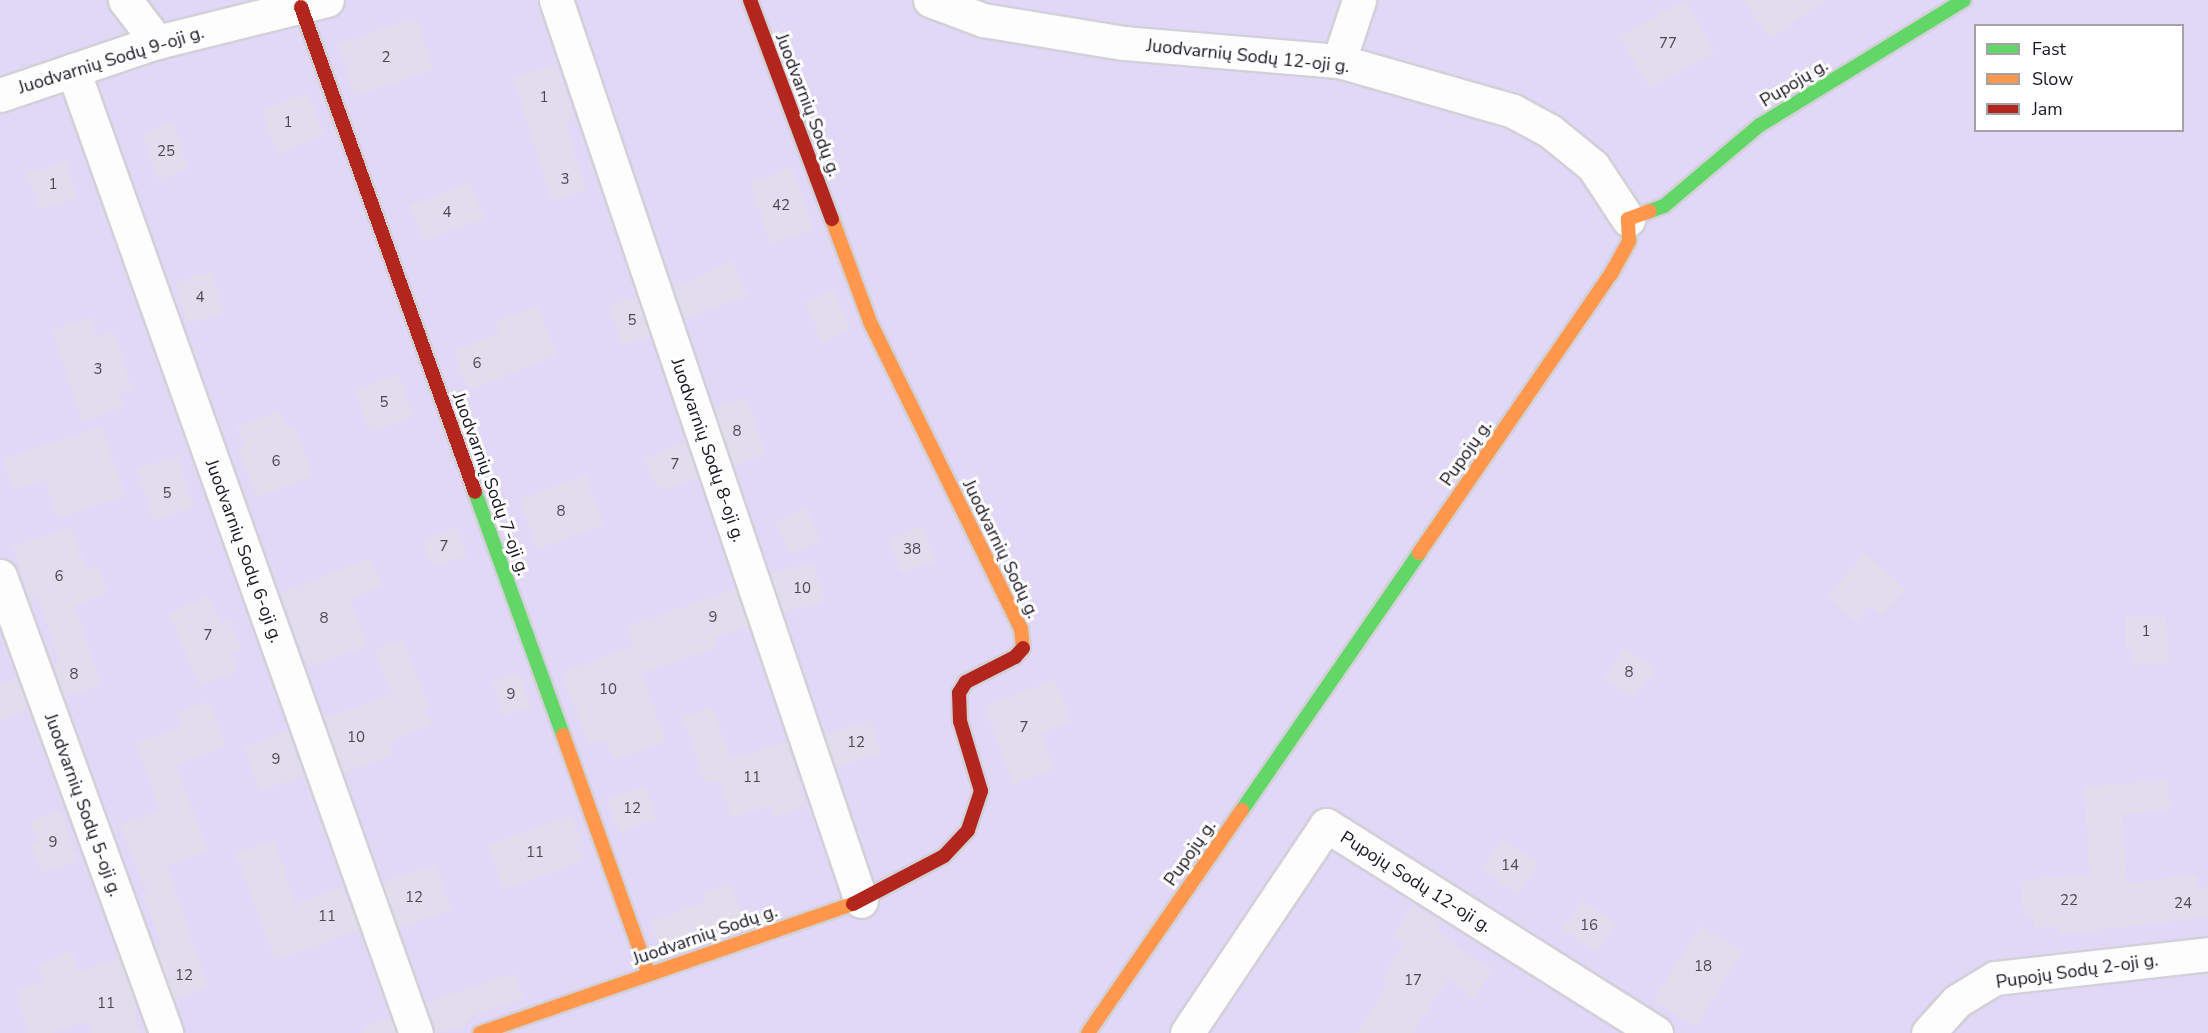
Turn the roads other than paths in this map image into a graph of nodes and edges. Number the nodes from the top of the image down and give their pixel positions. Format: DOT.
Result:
graph roads {
  1 [pos="125,0"];
  2 [pos="556,0"];
  3 [pos="750,0"];
  4 [pos="930,0"];
  5 [pos="1359,0"];
  6 [pos="1965,0"];
  7 [pos="314,4"];
  8 [pos="157,42"];
  9 [pos="1339,61"];
  10 [pos="73,70"];
  11 [pos="0,95"];
  12 [pos="1628,219"];
  13 [pos="0,576"];
  14 [pos="861,900"];
  15 [pos="2208,954"];
  16 [pos="648,973"];
  17 [pos="166,1033"];
  18 [pos="416,1033"];
  19 [pos="480,1033"];
  20 [pos="1088,1033"];
  21 [pos="1187,1033"];
  22 [pos="1656,1033"];
  23 [pos="1929,1033"];
  1 -- 8 [label="street"];
  2 -- 14 [label="street, Juodvarnių Sodų 8-oji g."];
  3 -- 14 [label="street, Juodvarnių Sodų g."];
  4 -- 9 [label="street, Juodvarnių Sodų 12-oji g."];
  5 -- 9 [label="street"];
  6 -- 12 [label="street, Pupojų g."];
  7 -- 8 [label="street, Juodvarnių Sodų 9-oji g."];
  7 -- 16 [label="street, Juodvarnių Sodų 7-oji g."];
  8 -- 10 [label="street, Juodvarnių Sodų 9-oji g."];
  9 -- 12 [label="street, Juodvarnių Sodų 12-oji g."];
  10 -- 11 [label="street, Juodvarnių Sodų 9-oji g."];
  10 -- 18 [label="street, Juodvarnių Sodų 6-oji g."];
  12 -- 20 [label="street, Pupojų g."];
  13 -- 17 [label="street, Juodvarnių Sodų 5-oji g."];
  14 -- 16 [label="street, Juodvarnių Sodų g."];
  15 -- 23 [label="street, Pupojų Sodų 2-oji g."];
  16 -- 19 [label="street, Juodvarnių Sodų g."];
  21 -- 22 [label="street, Pupojų Sodų 12-oji g."];
}
